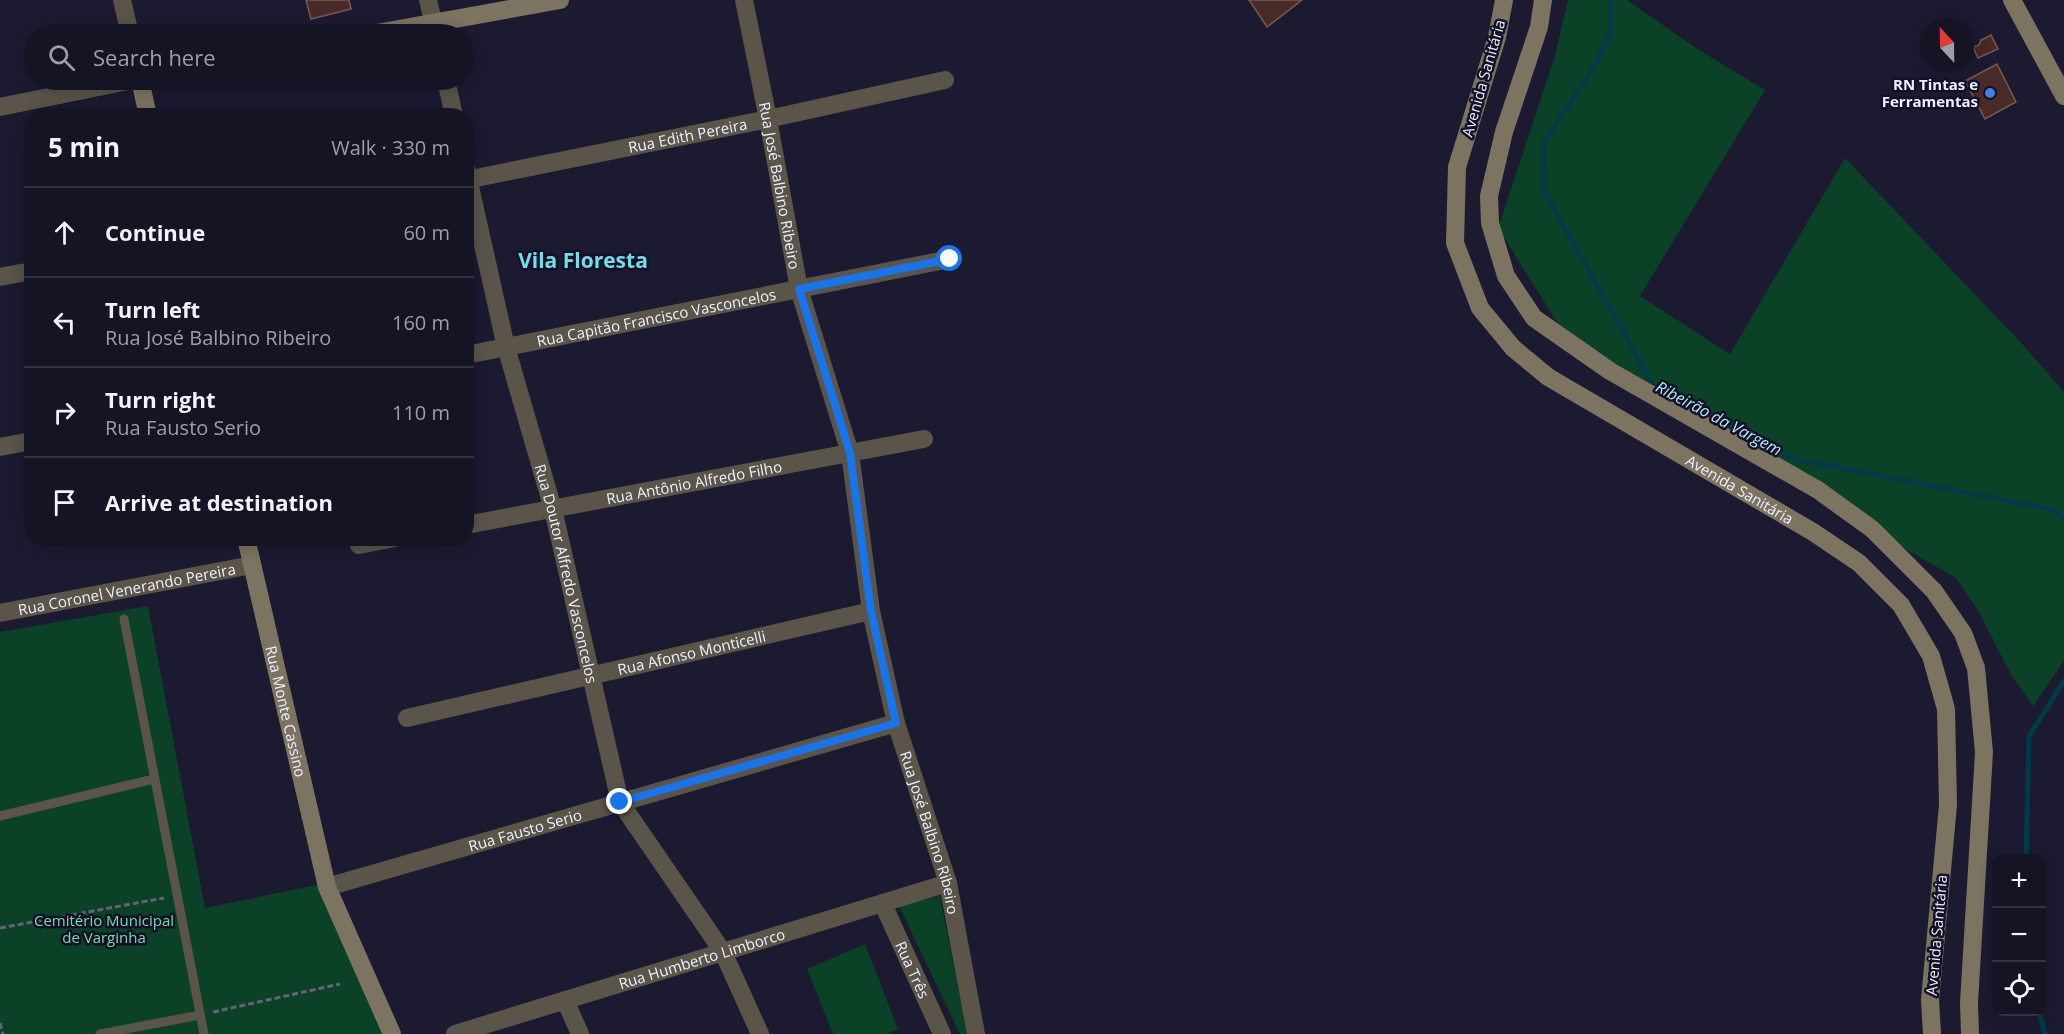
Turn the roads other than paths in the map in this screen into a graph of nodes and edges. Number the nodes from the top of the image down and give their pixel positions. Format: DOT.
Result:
graph roads {
  1 [pos="122,0"];
  2 [pos="428,0"];
  3 [pos="560,0"];
  4 [pos="744,0"];
  5 [pos="1504,0"];
  6 [pos="1543,0"];
  7 [pos="2012,0"];
  8 [pos="128,24"];
  9 [pos="434,24"];
  10 [pos="457,24"];
  11 [pos="945,80"];
  12 [pos="81,90"];
  13 [pos="142,90"];
  14 [pos="448,90"];
  15 [pos="2064,96"];
  16 [pos="0,106"];
  17 [pos="146,108"];
  18 [pos="452,108"];
  19 [pos="768,119"];
  20 [pos="474,175"];
  21 [pos="474,207"];
  22 [pos="950,259"];
  23 [pos="24,272"];
  24 [pos="0,277"];
  25 [pos="799,289"];
  26 [pos="506,347"];
  27 [pos="474,353"];
  28 [pos="924,439"];
  29 [pos="24,442"];
  30 [pos="0,447"];
  31 [pos="850,453"];
  32 [pos="553,509"];
  33 [pos="474,524"];
  34 [pos="248,546"];
  35 [pos="252,565"];
  36 [pos="871,611"];
  37 [pos="0,613"];
  38 [pos="124,619"];
  39 [pos="592,675"];
  40 [pos="407,718"];
  41 [pos="896,723"];
  42 [pos="154,778"];
  43 [pos="620,802"];
  44 [pos="0,816"];
  45 [pos="948,883"];
  46 [pos="327,887"];
  47 [pos="883,904"];
  48 [pos="723,952"];
  49 [pos="565,1000"];
  50 [pos="200,1015"];
  51 [pos="100,1034"];
  52 [pos="204,1034"];
  53 [pos="392,1034"];
  54 [pos="455,1034"];
  55 [pos="580,1034"];
  56 [pos="760,1034"];
  57 [pos="942,1034"];
  58 [pos="976,1034"];
  59 [pos="1932,1034"];
  60 [pos="1970,1034"];
  1 -- 8 [label="street"];
  2 -- 9 [label="street"];
  3 -- 10 [label="street"];
  4 -- 19 [label="street, Rua José Balbino Ribeiro"];
  5 -- 59 [label="street, Avenida Sanitária"];
  6 -- 60 [label="street"];
  7 -- 15 [label="street"];
  11 -- 19 [label="street, Rua Edith Pereira"];
  12 -- 16 [label="street"];
  13 -- 17 [label="street"];
  14 -- 18 [label="street"];
  19 -- 20 [label="street, Rua Edith Pereira"];
  19 -- 25 [label="street, Rua José Balbino Ribeiro"];
  21 -- 26 [label="street, Rua Doutor Alfredo Vasconcelos"];
  22 -- 25 [label="street, Rua Capitão Francisco Vasconcelos"];
  23 -- 24 [label="street"];
  25 -- 26 [label="street, Rua Capitão Francisco Vasconcelos"];
  25 -- 31 [label="street, Rua José Balbino Ribeiro"];
  26 -- 27 [label="street, Rua Capitão Francisco Vasconcelos"];
  26 -- 32 [label="street, Rua Doutor Alfredo Vasconcelos"];
  28 -- 31 [label="street, Rua Antônio Alfredo Filho"];
  29 -- 30 [label="street"];
  31 -- 32 [label="street, Rua Antônio Alfredo Filho"];
  31 -- 36 [label="street, Rua José Balbino Ribeiro"];
  32 -- 33 [label="street, Rua Antônio Alfredo Filho"];
  32 -- 39 [label="street, Rua Doutor Alfredo Vasconcelos"];
  34 -- 35 [label="street, Rua Monte Cassino"];
  35 -- 37 [label="street, Rua Coronel Venerando Pereira"];
  35 -- 46 [label="street, Rua Monte Cassino"];
  36 -- 39 [label="street, Rua Afonso Monticelli"];
  36 -- 41 [label="street, Rua José Balbino Ribeiro"];
  38 -- 42 [label="lane"];
  39 -- 40 [label="street, Rua Afonso Monticelli"];
  39 -- 43 [label="street, Rua Doutor Alfredo Vasconcelos"];
  41 -- 43 [label="street, Rua Fausto Serio"];
  41 -- 45 [label="street, Rua José Balbino Ribeiro"];
  42 -- 44 [label="lane"];
  42 -- 50 [label="lane"];
  43 -- 46 [label="street, Rua Fausto Serio"];
  43 -- 48 [label="street, Rua Doutor Alfredo Vasconcelos"];
  45 -- 47 [label="street, Rua Humberto Limborco"];
  45 -- 58 [label="street, Rua José Balbino Ribeiro"];
  46 -- 53 [label="street, Rua Monte Cassino"];
  47 -- 48 [label="street, Rua Humberto Limborco"];
  47 -- 57 [label="street, Rua Três"];
  48 -- 49 [label="street, Rua Humberto Limborco"];
  48 -- 56 [label="street, Rua Doutor Alfredo Vasconcelos"];
  49 -- 54 [label="street, Rua Humberto Limborco"];
  49 -- 55 [label="street"];
  50 -- 51 [label="lane"];
  50 -- 52 [label="lane"];
}
